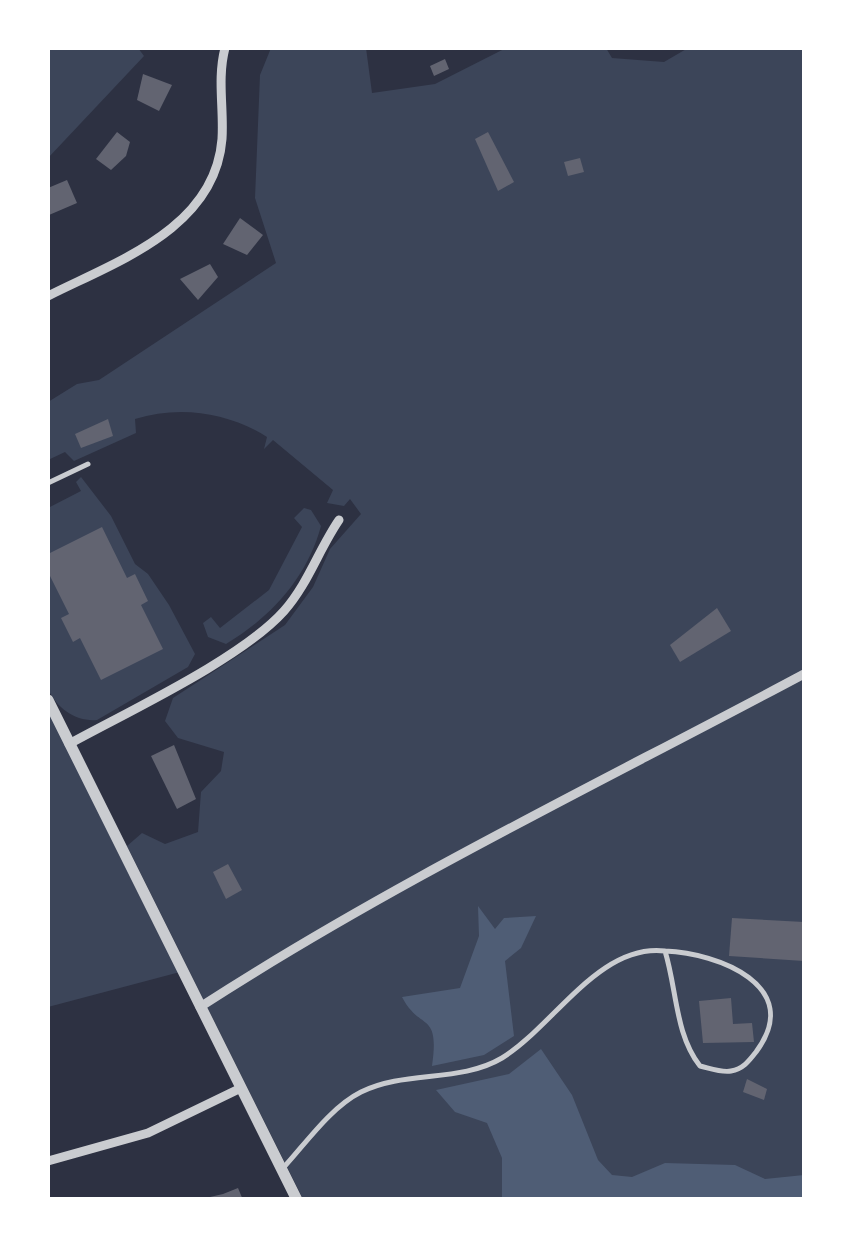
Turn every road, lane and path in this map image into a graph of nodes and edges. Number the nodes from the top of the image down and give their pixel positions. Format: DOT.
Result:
graph roads {
  1 [pos="225,48"];
  2 [pos="48,296"];
  3 [pos="88,464"];
  4 [pos="48,482"];
  5 [pos="340,520"];
  6 [pos="804,674"];
  7 [pos="48,700"];
  8 [pos="70,744"];
  9 [pos="665,951"];
  10 [pos="200,1007"];
  11 [pos="241,1088"];
  12 [pos="48,1161"];
  13 [pos="282,1169"];
  14 [pos="297,1200"];
  1 -- 2 [label="street"];
  3 -- 4 [label="lane"];
  5 -- 8 [label="street"];
  6 -- 10 [label="street"];
  7 -- 8 [label="street"];
  8 -- 10 [label="street"];
  9 -- 9 [label="lane"];
  9 -- 13 [label="lane"];
  10 -- 11 [label="street"];
  11 -- 12 [label="street"];
  11 -- 13 [label="street"];
  13 -- 14 [label="street"];
}
